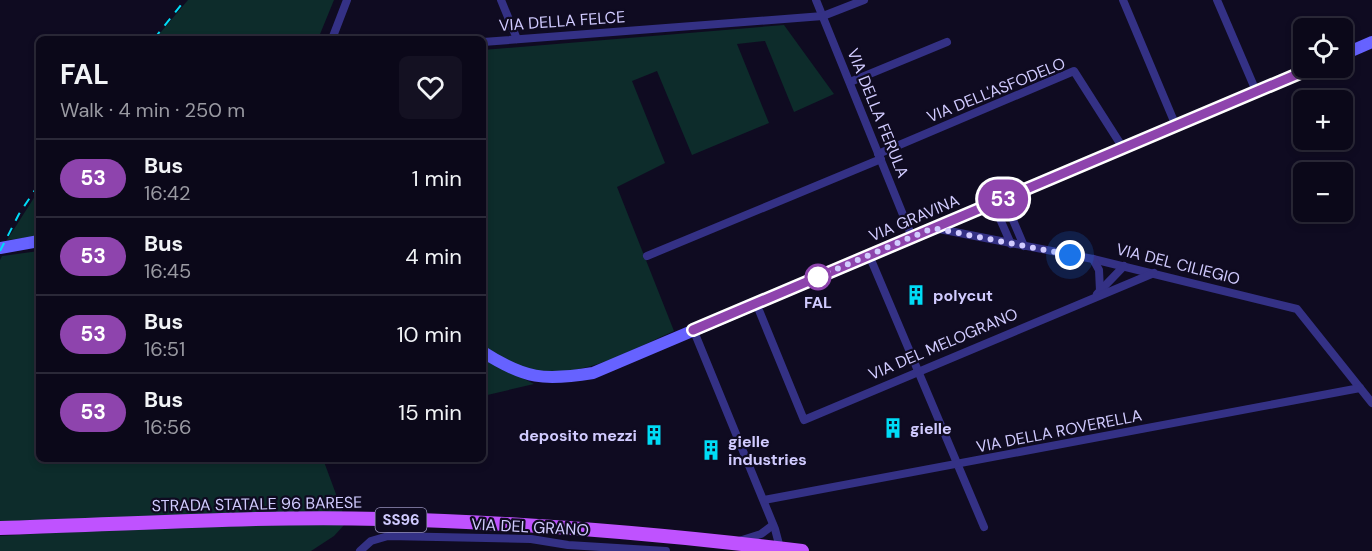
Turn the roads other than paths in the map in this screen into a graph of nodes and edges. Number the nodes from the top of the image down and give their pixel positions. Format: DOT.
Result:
graph roads {
  1 [pos="347,0"];
  2 [pos="501,0"];
  3 [pos="816,0"];
  4 [pos="864,0"];
  5 [pos="1123,0"];
  6 [pos="1217,0"];
  7 [pos="823,16"];
  8 [pos="333,36"];
  9 [pos="517,39"];
  10 [pos="486,42"];
  11 [pos="947,42"];
  12 [pos="1372,42"];
  13 [pos="1353,50"];
  14 [pos="1293,76"];
  15 [pos="850,82"];
  16 [pos="1256,91"];
  17 [pos="1176,126"];
  18 [pos="1123,148"];
  19 [pos="880,157"];
  20 [pos="999,201"];
  21 [pos="933,228"];
  22 [pos="912,237"];
  23 [pos="36,242"];
  24 [pos="1011,244"];
  25 [pos="1024,246"];
  26 [pos="6,247"];
  27 [pos="869,255"];
  28 [pos="646,256"];
  29 [pos="1093,259"];
  30 [pos="1124,266"];
  31 [pos="1154,273"];
  32 [pos="1097,293"];
  33 [pos="756,303"];
  34 [pos="693,330"];
  35 [pos="486,354"];
  36 [pos="918,371"];
  37 [pos="1360,388"];
  38 [pos="1372,403"];
  39 [pos="958,466"];
  40 [pos="764,500"];
  41 [pos="984,527"];
  42 [pos="0,528"];
  43 [pos="770,528"];
  44 [pos="732,543"];
  45 [pos="750,548"];
  46 [pos="773,548"];
  47 [pos="643,550"];
  48 [pos="360,551"];
  49 [pos="666,551"];
  50 [pos="802,551"];
  1 -- 8 [label="street"];
  2 -- 9 [label="street"];
  3 -- 7 [label="street, VIA DELLA FERULA"];
  4 -- 7 [label="street, VIA DELLA FELCE"];
  5 -- 17 [label="street"];
  6 -- 16 [label="street"];
  7 -- 9 [label="street, VIA DELLA FELCE"];
  7 -- 15 [label="street, VIA DELLA FERULA"];
  9 -- 10 [label="street, VIA DELLA FELCE"];
  11 -- 15 [label="street"];
  12 -- 13 [label="main road"];
  14 -- 16 [label="main road, VIA GRAVINA"];
  15 -- 19 [label="street, VIA DELLA FERULA"];
  16 -- 17 [label="main road, VIA GRAVINA"];
  17 -- 18 [label="main road, VIA GRAVINA"];
  18 -- 19 [label="street, VIA DELL'ASFODELO"];
  18 -- 20 [label="main road, VIA GRAVINA"];
  19 -- 22 [label="street, VIA DELLA FERULA"];
  19 -- 28 [label="street, VIA DELL'ASFODELO"];
  20 -- 21 [label="main road, VIA GRAVINA"];
  20 -- 24 [label="street"];
  20 -- 25 [label="street"];
  21 -- 22 [label="main road, VIA GRAVINA"];
  21 -- 24 [label="street, VIA DEL CILIEGIO"];
  22 -- 27 [label="main road, VIA GRAVINA"];
  23 -- 26 [label="main road"];
  24 -- 25 [label="street, VIA DEL CILIEGIO"];
  25 -- 29 [label="street, VIA DEL CILIEGIO"];
  27 -- 33 [label="main road, VIA GRAVINA"];
  27 -- 36 [label="street"];
  29 -- 30 [label="street, VIA DEL CILIEGIO"];
  29 -- 32 [label="street"];
  30 -- 31 [label="street, VIA DEL CILIEGIO"];
  30 -- 32 [label="street"];
  31 -- 32 [label="street, VIA DEL MELOGRANO"];
  31 -- 37 [label="street, VIA DEL CILIEGIO"];
  32 -- 36 [label="street, VIA DEL MELOGRANO"];
  33 -- 34 [label="main road, VIA GRAVINA"];
  33 -- 36 [label="street, VIA DEL MELOGRANO"];
  34 -- 35 [label="main road, VIA GRAVINA"];
  34 -- 40 [label="street"];
  36 -- 39 [label="street"];
  37 -- 38 [label="street, VIA DEL CILIEGIO"];
  37 -- 39 [label="street, VIA DELLA ROVERELLA"];
  39 -- 40 [label="street, VIA DELLA ROVERELLA"];
  39 -- 41 [label="street"];
  40 -- 43 [label="street"];
  42 -- 44 [label="main road, STRADA STATALE 96 BARESE / SS96"];
  43 -- 44 [label="street"];
  43 -- 46 [label="street"];
  44 -- 45 [label="main road, STRADA STATALE 96 BARESE / SS96"];
  45 -- 46 [label="main road, STRADA STATALE 96 BARESE / SS96"];
  46 -- 50 [label="main road, STRADA STATALE 96 BARESE / SS96"];
  47 -- 48 [label="street, VIA DEL GRANO"];
  47 -- 49 [label="street, VIA DEL GRANO"];
}
